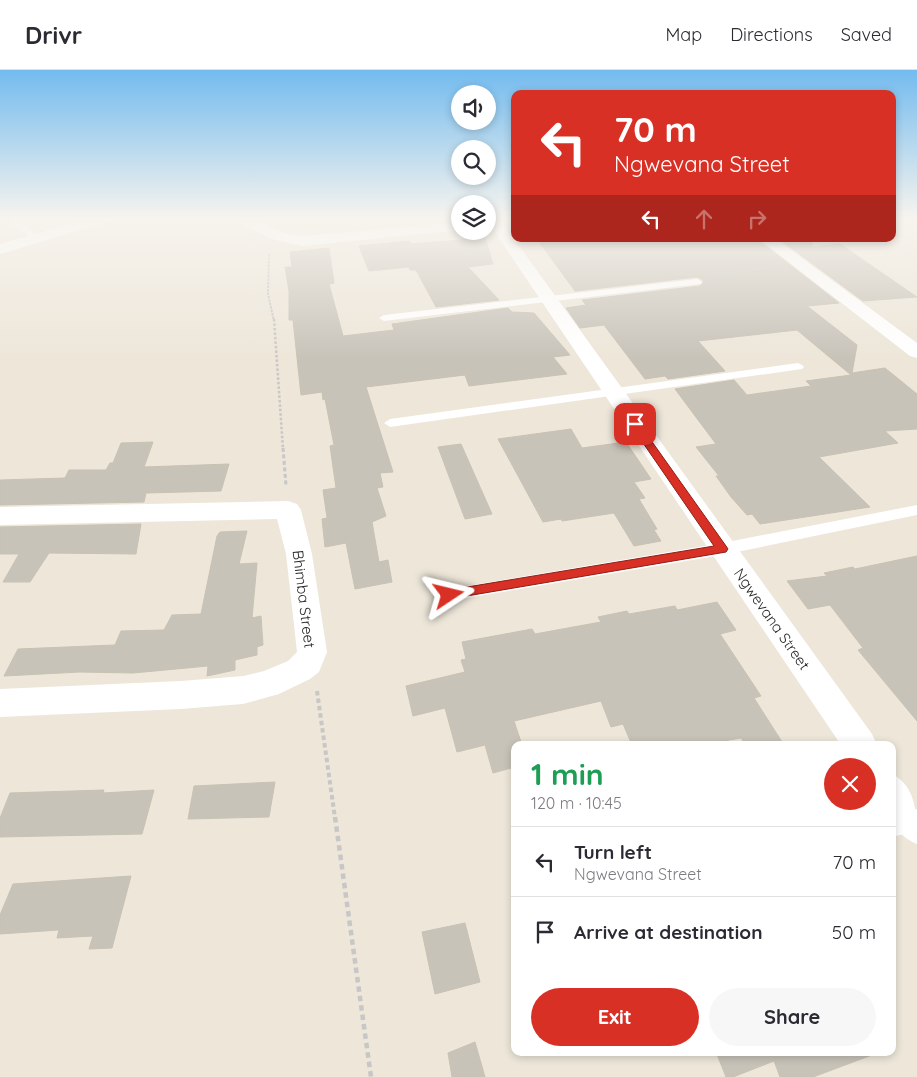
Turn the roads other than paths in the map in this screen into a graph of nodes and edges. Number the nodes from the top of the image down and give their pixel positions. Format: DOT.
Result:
graph roads {
  1 [pos="526,265"];
  2 [pos="802,265"];
  3 [pos="697,282"];
  4 [pos="549,300"];
  5 [pos="384,318"];
  6 [pos="917,352"];
  7 [pos="798,367"];
  8 [pos="613,393"];
  9 [pos="390,423"];
  10 [pos="917,510"];
  11 [pos="0,516"];
  12 [pos="722,549"];
  13 [pos="449,595"];
  14 [pos="0,703"];
  15 [pos="857,741"];
  16 [pos="896,798"];
  17 [pos="910,823"];
  1 -- 4 [label="street, Ngwevana Street"];
  2 -- 6 [label="street"];
  3 -- 4 [label="lane"];
  4 -- 5 [label="lane"];
  4 -- 8 [label="street, Ngwevana Street"];
  7 -- 8 [label="lane"];
  8 -- 9 [label="lane"];
  8 -- 12 [label="street, Ngwevana Street"];
  10 -- 12 [label="lane"];
  11 -- 14 [label="street, Bhimba Street"];
  12 -- 13 [label="lane"];
  12 -- 15 [label="street, Ngwevana Street"];
  16 -- 17 [label="street"];
}
